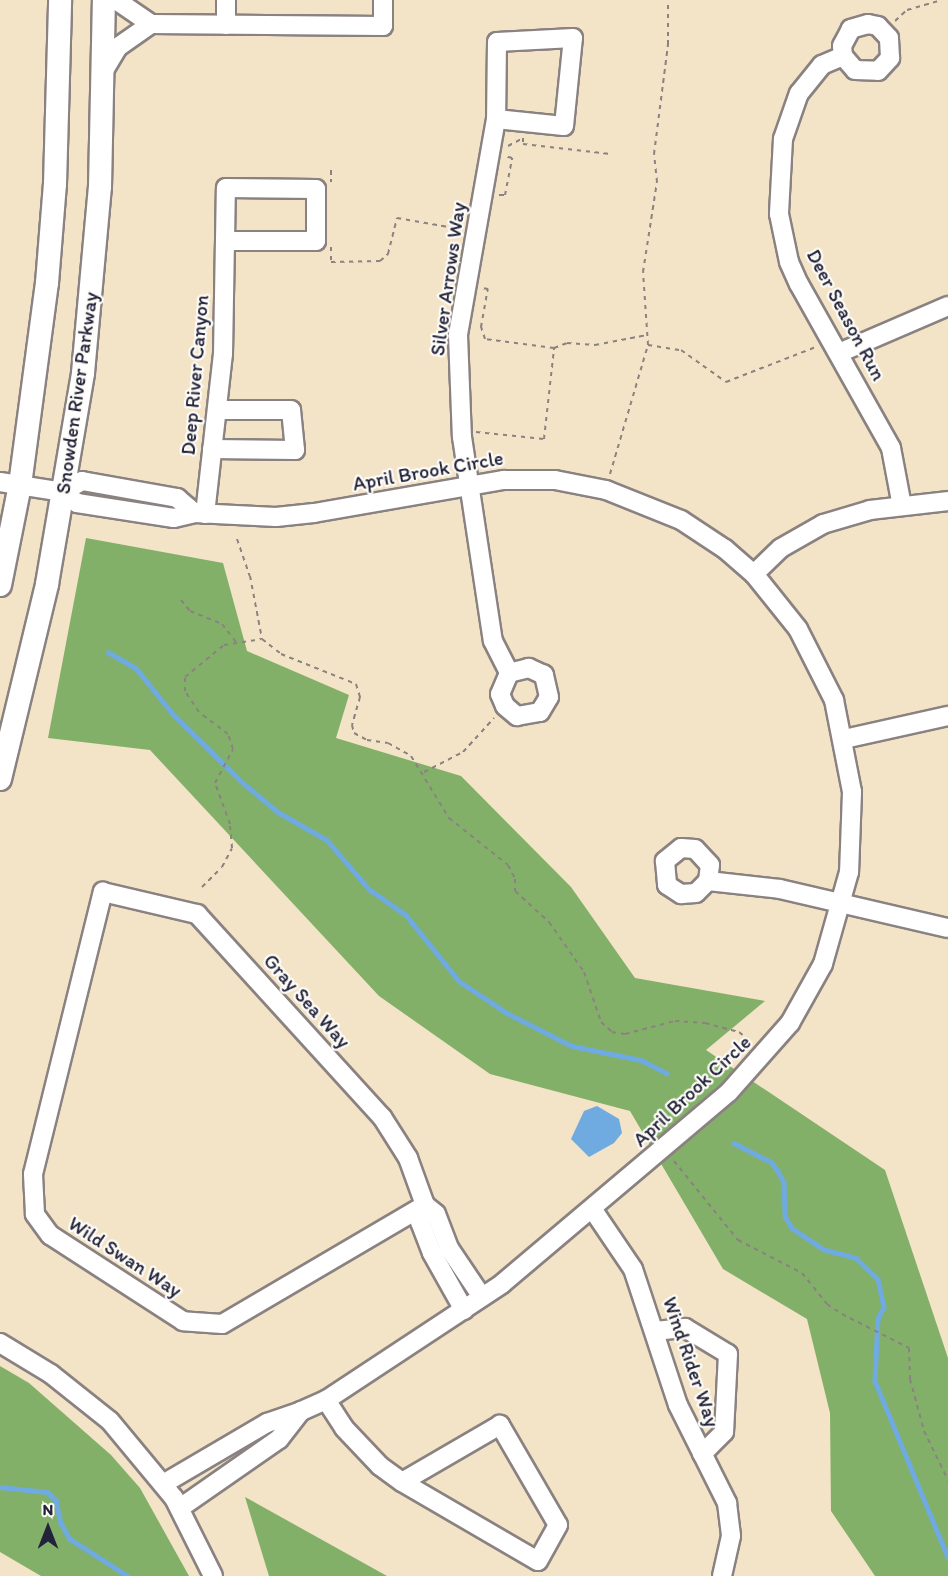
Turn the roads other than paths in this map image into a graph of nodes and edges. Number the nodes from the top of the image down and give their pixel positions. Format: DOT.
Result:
graph roads {
  1 [pos="60,0"];
  2 [pos="104,0"];
  3 [pos="116,0"];
  4 [pos="226,0"];
  5 [pos="383,0"];
  6 [pos="151,24"];
  7 [pos="226,26"];
  8 [pos="843,56"];
  9 [pos="103,72"];
  10 [pos="496,119"];
  11 [pos="226,241"];
  12 [pos="948,306"];
  13 [pos="835,347"];
  14 [pos="217,410"];
  15 [pos="212,449"];
  16 [pos="470,483"];
  17 [pos="10,484"];
  18 [pos="63,492"];
  19 [pos="948,501"];
  20 [pos="902,506"];
  21 [pos="200,513"];
  22 [pos="754,574"];
  23 [pos="0,585"];
  24 [pos="508,673"];
  25 [pos="948,716"];
  26 [pos="844,739"];
  27 [pos="0,779"];
  28 [pos="708,881"];
  29 [pos="103,892"];
  30 [pos="843,904"];
  31 [pos="948,928"];
  32 [pos="424,1205"];
  33 [pos="593,1210"];
  34 [pos="482,1297"];
  35 [pos="464,1310"];
  36 [pos="655,1331"];
  37 [pos="0,1343"];
  38 [pos="326,1400"];
  39 [pos="301,1411"];
  40 [pos="702,1454"];
  41 [pos="402,1482"];
  42 [pos="163,1484"];
  43 [pos="180,1508"];
  44 [pos="727,1574"];
  45 [pos="213,1576"];
  1 -- 17 [label="main road"];
  2 -- 9 [label="main road, Snowden River Parkway"];
  3 -- 6 [label="street"];
  4 -- 7 [label="street"];
  5 -- 7 [label="street"];
  6 -- 7 [label="street"];
  6 -- 9 [label="street"];
  8 -- 8 [label="street"];
  8 -- 13 [label="street, Deer Season Run"];
  9 -- 18 [label="main road, Snowden River Parkway"];
  10 -- 10 [label="street, Silver Arrows Way"];
  10 -- 16 [label="street, Silver Arrows Way"];
  11 -- 11 [label="street, Deep River Canyon"];
  11 -- 14 [label="street, Deep River Canyon"];
  12 -- 13 [label="street"];
  13 -- 20 [label="street, Deer Season Run"];
  14 -- 15 [label="street, Deep River Canyon"];
  14 -- 15 [label="street"];
  15 -- 21 [label="street, Deep River Canyon"];
  16 -- 21 [label="street, April Brook Circle"];
  16 -- 22 [label="street, April Brook Circle"];
  16 -- 24 [label="street, Silver Arrows Way"];
  17 -- 18 [label="street"];
  17 -- 23 [label="main road"];
  18 -- 21 [label="street"];
  18 -- 27 [label="main road, Snowden River Parkway"];
  19 -- 20 [label="street"];
  20 -- 22 [label="street"];
  22 -- 26 [label="street, April Brook Circle"];
  25 -- 26 [label="street"];
  26 -- 30 [label="street, April Brook Circle"];
  28 -- 30 [label="street"];
  29 -- 32 [label="street, Gray Sea Way"];
  29 -- 32 [label="street, Wild Swan Way"];
  30 -- 31 [label="street"];
  30 -- 33 [label="street, April Brook Circle"];
  32 -- 34 [label="street, Gray Sea Way"];
  32 -- 35 [label="street, Gray Sea Way"];
  33 -- 34 [label="street, April Brook Circle"];
  33 -- 36 [label="street, Wind Rider Way"];
  34 -- 35 [label="street, April Brook Circle"];
  35 -- 38 [label="street, April Brook Circle"];
  36 -- 40 [label="street, Wind Rider Way"];
  36 -- 40 [label="street"];
  37 -- 42 [label="street"];
  38 -- 39 [label="street, April Brook Circle"];
  38 -- 41 [label="street"];
  39 -- 42 [label="street, April Brook Circle"];
  39 -- 43 [label="street, April Brook Circle"];
  40 -- 44 [label="street, Wind Rider Way"];
  41 -- 41 [label="street"];
  42 -- 43 [label="street"];
  43 -- 45 [label="street"];
}
